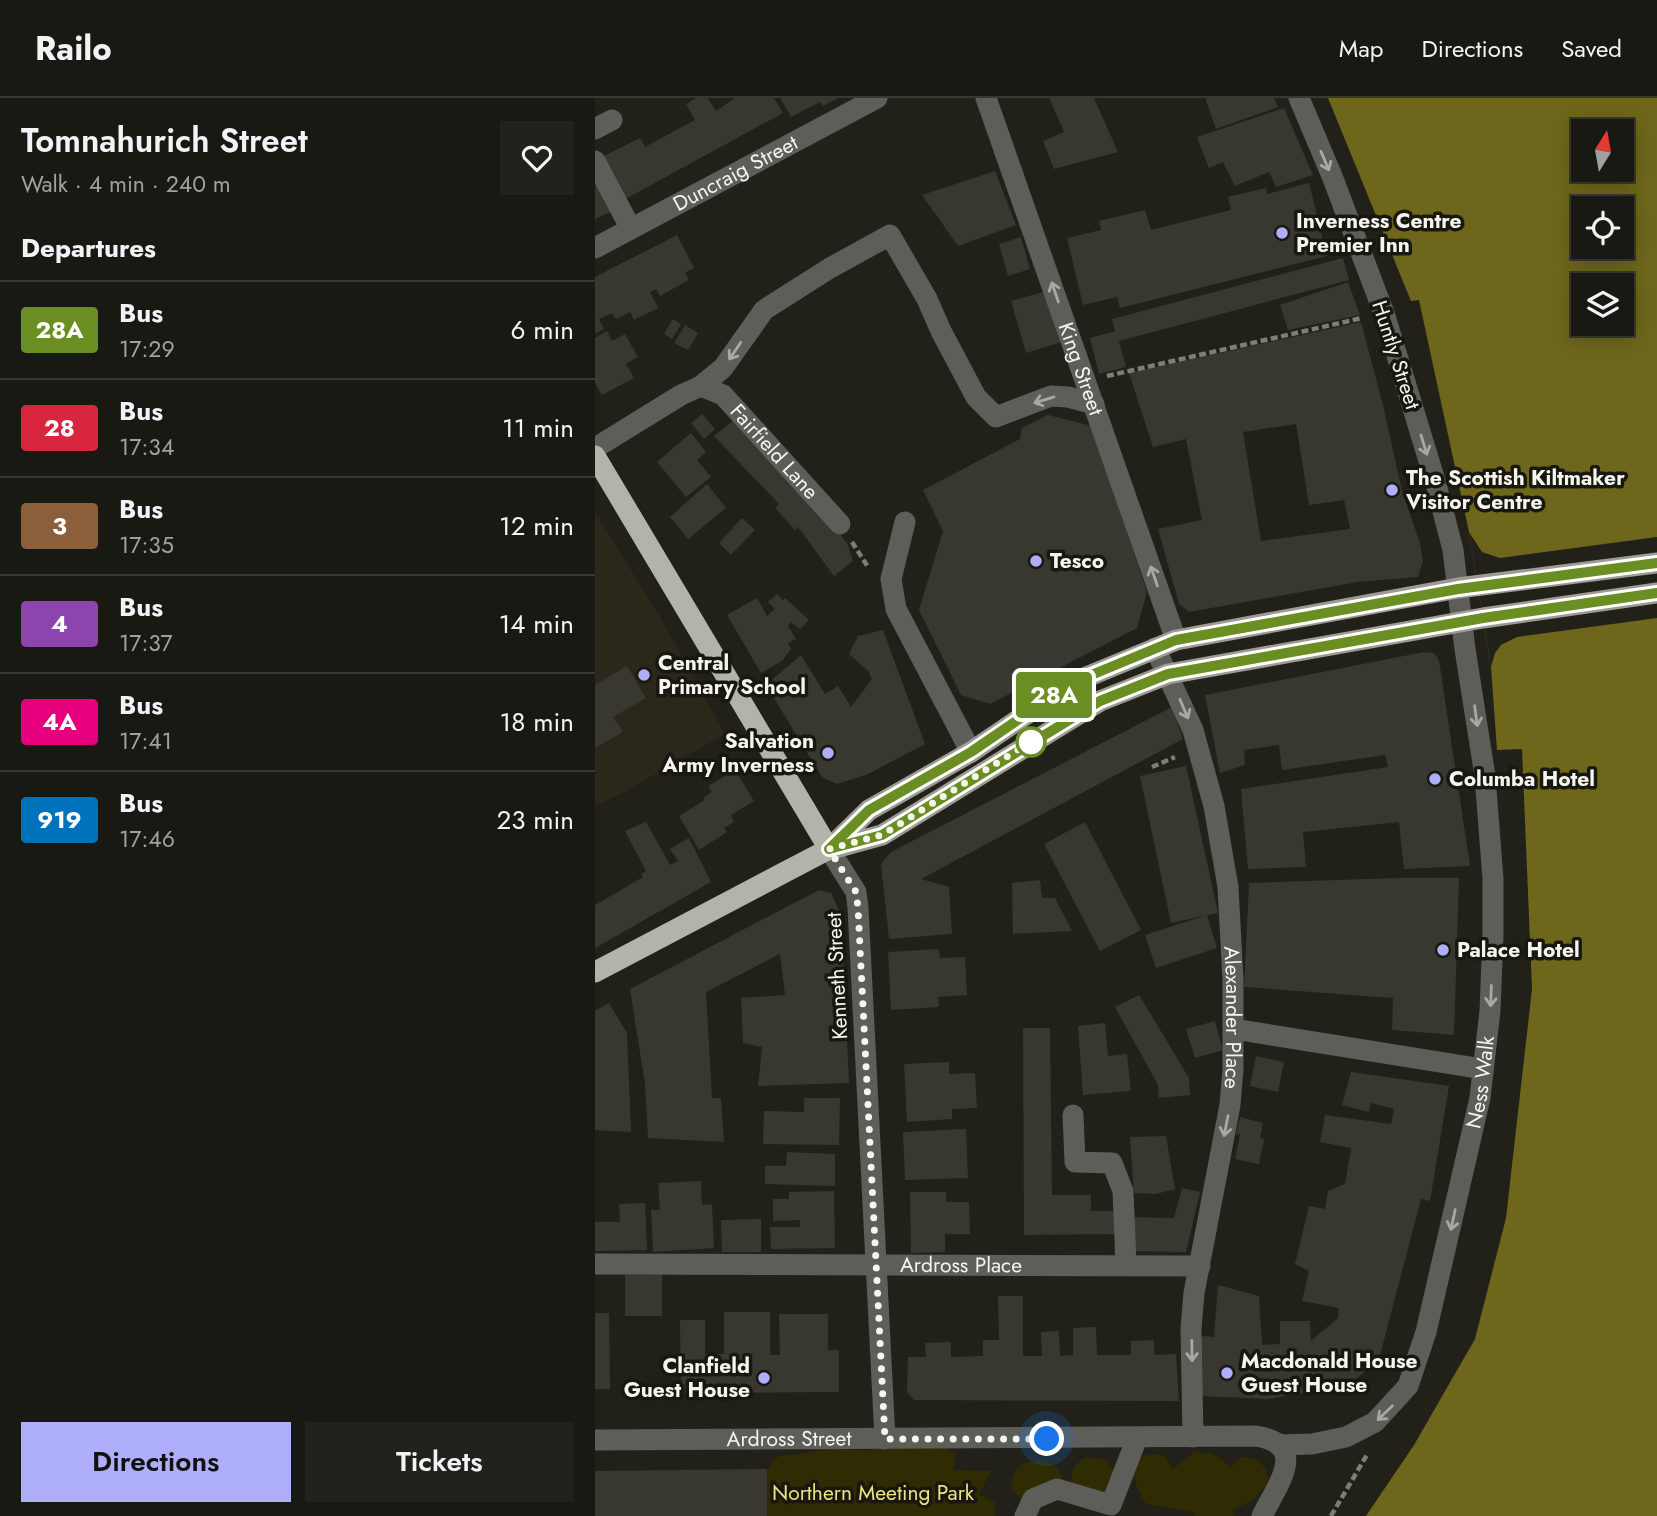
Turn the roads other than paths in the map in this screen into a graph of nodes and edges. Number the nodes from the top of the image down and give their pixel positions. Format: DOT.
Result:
graph roads {
  1 [pos="877,98"];
  2 [pos="986,98"];
  3 [pos="1299,98"];
  4 [pos="595,161"];
  5 [pos="631,229"];
  6 [pos="595,248"];
  7 [pos="701,386"];
  8 [pos="1094,404"];
  9 [pos="595,448"];
  10 [pos="595,456"];
  11 [pos="905,522"];
  12 [pos="840,524"];
  13 [pos="1657,563"];
  14 [pos="1468,588"];
  15 [pos="1657,593"];
  16 [pos="1472,620"];
  17 [pos="1176,640"];
  18 [pos="1155,648"];
  19 [pos="1176,671"];
  20 [pos="971,752"];
  21 [pos="829,849"];
  22 [pos="595,972"];
  23 [pos="1234,1029"];
  24 [pos="1483,1069"];
  25 [pos="1073,1115"];
  26 [pos="595,1264"];
  27 [pos="878,1264"];
  28 [pos="1126,1264"];
  29 [pos="1200,1266"];
  30 [pos="1193,1437"];
  31 [pos="1137,1438"];
  32 [pos="885,1439"];
  33 [pos="595,1440"];
  34 [pos="1279,1445"];
  35 [pos="1025,1516"];
  36 [pos="1262,1516"];
  1 -- 5 [label="street, Duncraig Street"];
  8 -- 2 [label="street, King Street, one-way"];
  3 -- 14 [label="street, Huntly Street, one-way"];
  4 -- 5 [label="street"];
  5 -- 6 [label="street, Duncraig Street"];
  8 -- 7 [label="street, one-way"];
  7 -- 9 [label="street"];
  7 -- 12 [label="street, Fairfield Lane"];
  17 -- 8 [label="street, King Street, one-way"];
  10 -- 21 [label="highway, Kenneth Street"];
  11 -- 20 [label="street"];
  13 -- 14 [label="main road"];
  14 -- 16 [label="street, Huntly Street"];
  14 -- 17 [label="main road"];
  15 -- 16 [label="main road"];
  16 -- 19 [label="main road"];
  16 -- 24 [label="street, Ness Walk, one-way"];
  17 -- 18 [label="main road"];
  17 -- 19 [label="main road"];
  18 -- 19 [label="street, Alexander Place"];
  18 -- 20 [label="main road"];
  19 -- 21 [label="main road"];
  19 -- 23 [label="street, Alexander Place, one-way"];
  20 -- 21 [label="main road"];
  21 -- 22 [label="highway"];
  21 -- 27 [label="street, Kenneth Street"];
  23 -- 24 [label="street"];
  23 -- 29 [label="street, Alexander Place, one-way"];
  24 -- 34 [label="street, Ness Walk, one-way"];
  25 -- 28 [label="street"];
  26 -- 27 [label="street, Ardross Place"];
  27 -- 28 [label="street, Ardross Place"];
  27 -- 32 [label="street, Kenneth Street"];
  28 -- 29 [label="street, Ardross Place"];
  29 -- 30 [label="street, Alexander Place, one-way"];
  30 -- 31 [label="street, Ardross Street"];
  30 -- 34 [label="street, Ness Walk"];
  31 -- 32 [label="street, Ardross Street"];
  31 -- 35 [label="street"];
  32 -- 33 [label="street, Ardross Street"];
  34 -- 36 [label="street"];
}
